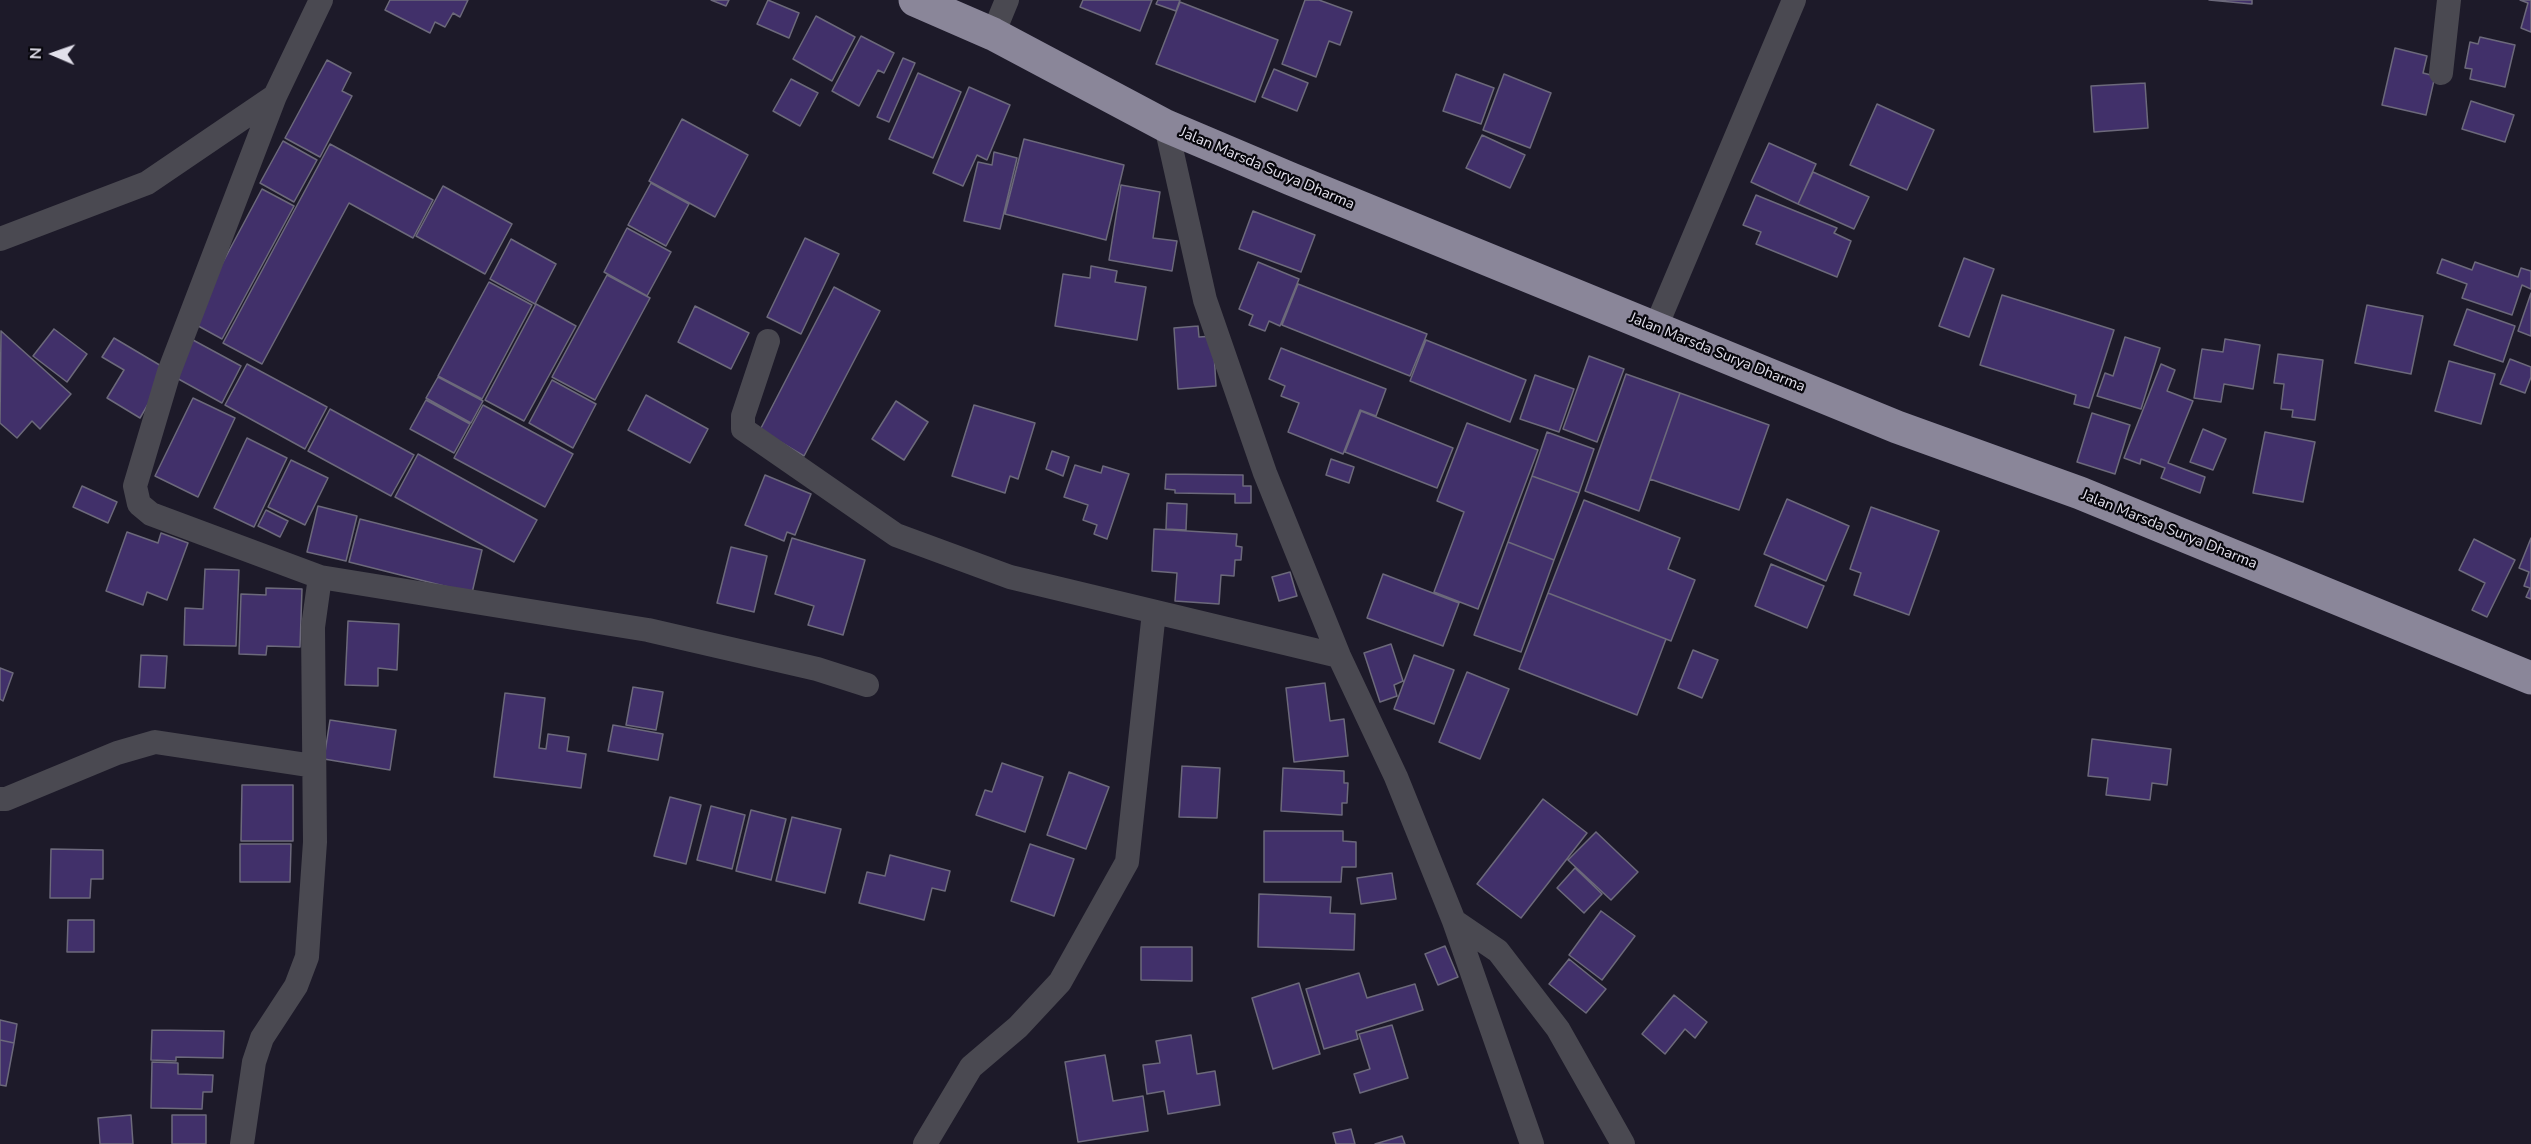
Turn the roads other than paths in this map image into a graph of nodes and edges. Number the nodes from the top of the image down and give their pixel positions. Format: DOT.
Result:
graph roads {
  1 [pos="321,0"];
  2 [pos="915,0"];
  3 [pos="1007,0"];
  4 [pos="1794,0"];
  5 [pos="2450,0"];
  6 [pos="993,34"];
  7 [pos="2441,73"];
  8 [pos="275,96"];
  9 [pos="1166,126"];
  10 [pos="0,239"];
  11 [pos="1655,329"];
  12 [pos="768,340"];
  13 [pos="320,578"];
  14 [pos="1154,612"];
  15 [pos="1339,656"];
  16 [pos="2531,678"];
  17 [pos="867,685"];
  18 [pos="314,766"];
  19 [pos="0,799"];
  20 [pos="1454,921"];
  21 [pos="242,1144"];
  22 [pos="925,1144"];
  23 [pos="1532,1144"];
  24 [pos="1623,1144"];
  1 -- 8 [label="street"];
  2 -- 6 [label="highway, Jalan Marsda Surya Dharma"];
  3 -- 6 [label="street"];
  4 -- 11 [label="street"];
  5 -- 7 [label="street"];
  6 -- 9 [label="highway, Jalan Marsda Surya Dharma"];
  8 -- 10 [label="street"];
  8 -- 13 [label="street"];
  9 -- 11 [label="highway, Jalan Marsda Surya Dharma"];
  9 -- 15 [label="street"];
  11 -- 16 [label="highway, Jalan Marsda Surya Dharma"];
  12 -- 14 [label="street"];
  13 -- 17 [label="street"];
  13 -- 18 [label="street"];
  14 -- 15 [label="street"];
  14 -- 22 [label="street"];
  15 -- 20 [label="street"];
  18 -- 19 [label="street"];
  18 -- 21 [label="street"];
  20 -- 23 [label="street"];
  20 -- 24 [label="street"];
}
